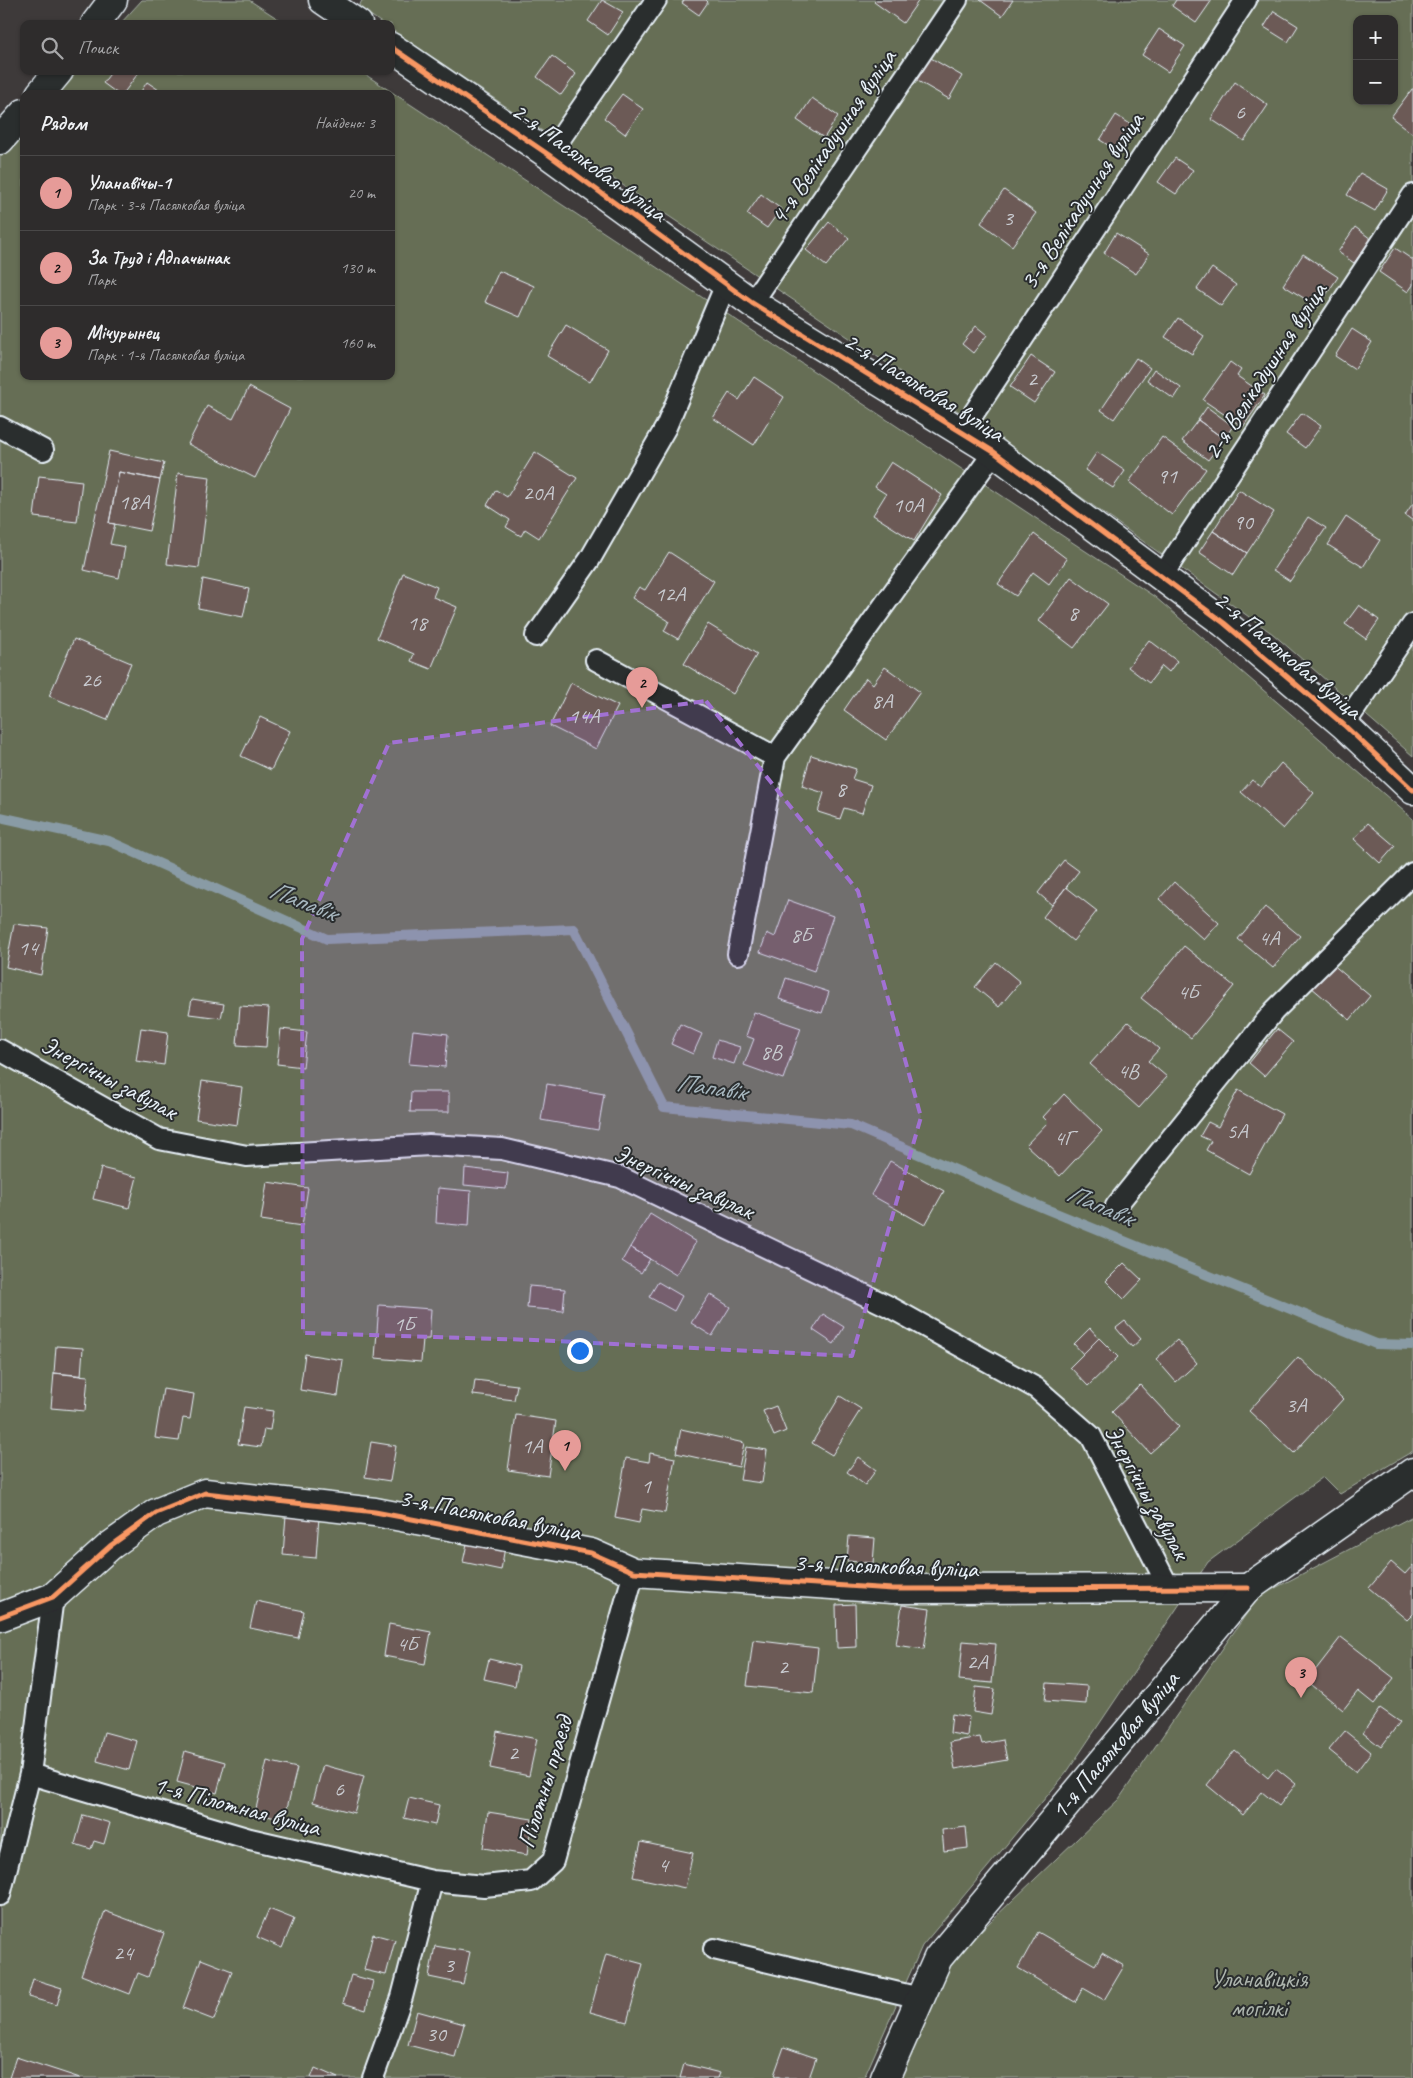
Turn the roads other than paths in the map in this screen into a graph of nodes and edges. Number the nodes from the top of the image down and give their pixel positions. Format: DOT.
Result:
graph roads {
  1 [pos="113,0"];
  2 [pos="323,0"];
  3 [pos="656,0"];
  4 [pos="957,0"];
  5 [pos="1246,0"];
  6 [pos="98,20"];
  7 [pos="352,20"];
  8 [pos="395,50"];
  9 [pos="56,75"];
  10 [pos="43,90"];
  11 [pos="20,118"];
  12 [pos="0,140"];
  13 [pos="549,155"];
  14 [pos="1413,195"];
  15 [pos="726,284"];
  16 [pos="752,303"];
  17 [pos="0,426"];
  18 [pos="962,431"];
  19 [pos="42,450"];
  20 [pos="994,452"];
  21 [pos="1162,576"];
  22 [pos="1413,624"];
  23 [pos="536,636"];
  24 [pos="596,660"];
  25 [pos="1344,725"];
  26 [pos="775,757"];
  27 [pos="1413,790"];
  28 [pos="1413,873"];
  29 [pos="738,954"];
  30 [pos="0,1050"];
  31 [pos="1116,1206"];
  32 [pos="1413,1472"];
  33 [pos="634,1572"];
  34 [pos="1169,1588"];
  35 [pos="1248,1588"];
  36 [pos="53,1596"];
  37 [pos="0,1617"];
  38 [pos="30,1774"];
  39 [pos="432,1881"];
  40 [pos="0,1895"];
  41 [pos="714,1949"];
  42 [pos="920,1998"];
  43 [pos="374,2078"];
  44 [pos="885,2078"];
  1 -- 6 [label="street"];
  2 -- 7 [label="street"];
  3 -- 13 [label="lane"];
  4 -- 16 [label="lane, 4-я Велікадушная вуліца"];
  5 -- 18 [label="lane, 3-я Велікадушная вуліца"];
  8 -- 13 [label="street, 2-я Пасялковая вуліца"];
  9 -- 10 [label="street"];
  11 -- 12 [label="street"];
  13 -- 15 [label="street, 2-я Пасялковая вуліца"];
  14 -- 21 [label="lane, 2-я Велікадушная вуліца"];
  15 -- 16 [label="street, 2-я Пасялковая вуліца"];
  15 -- 23 [label="lane"];
  16 -- 18 [label="street, 2-я Пасялковая вуліца"];
  17 -- 19 [label="lane"];
  18 -- 20 [label="street, 2-я Пасялковая вуліца"];
  20 -- 21 [label="street, 2-я Пасялковая вуліца"];
  20 -- 26 [label="lane"];
  21 -- 25 [label="street, 2-я Пасялковая вуліца"];
  22 -- 25 [label="lane"];
  24 -- 26 [label="lane"];
  25 -- 27 [label="street, 2-я Пасялковая вуліца"];
  26 -- 29 [label="lane"];
  28 -- 31 [label="lane"];
  30 -- 34 [label="lane, Энергічны завулак"];
  32 -- 35 [label="street, 1-я Пасялковая вуліца"];
  33 -- 34 [label="street, 3-я Пасялковая вуліца"];
  33 -- 36 [label="street, 3-я Пасялковая вуліца"];
  33 -- 39 [label="lane, Пілотны праезд"];
  34 -- 35 [label="street, 3-я Пасялковая вуліца"];
  35 -- 42 [label="street, 1-я Пасялковая вуліца"];
  36 -- 37 [label="street, 3-я Пасялковая вуліца"];
  36 -- 38 [label="lane"];
  38 -- 39 [label="lane, 1-я Пілотная вуліца"];
  38 -- 40 [label="lane"];
  39 -- 43 [label="lane"];
  41 -- 42 [label="lane"];
  42 -- 44 [label="street, 1-я Пасялковая вуліца"];
}
